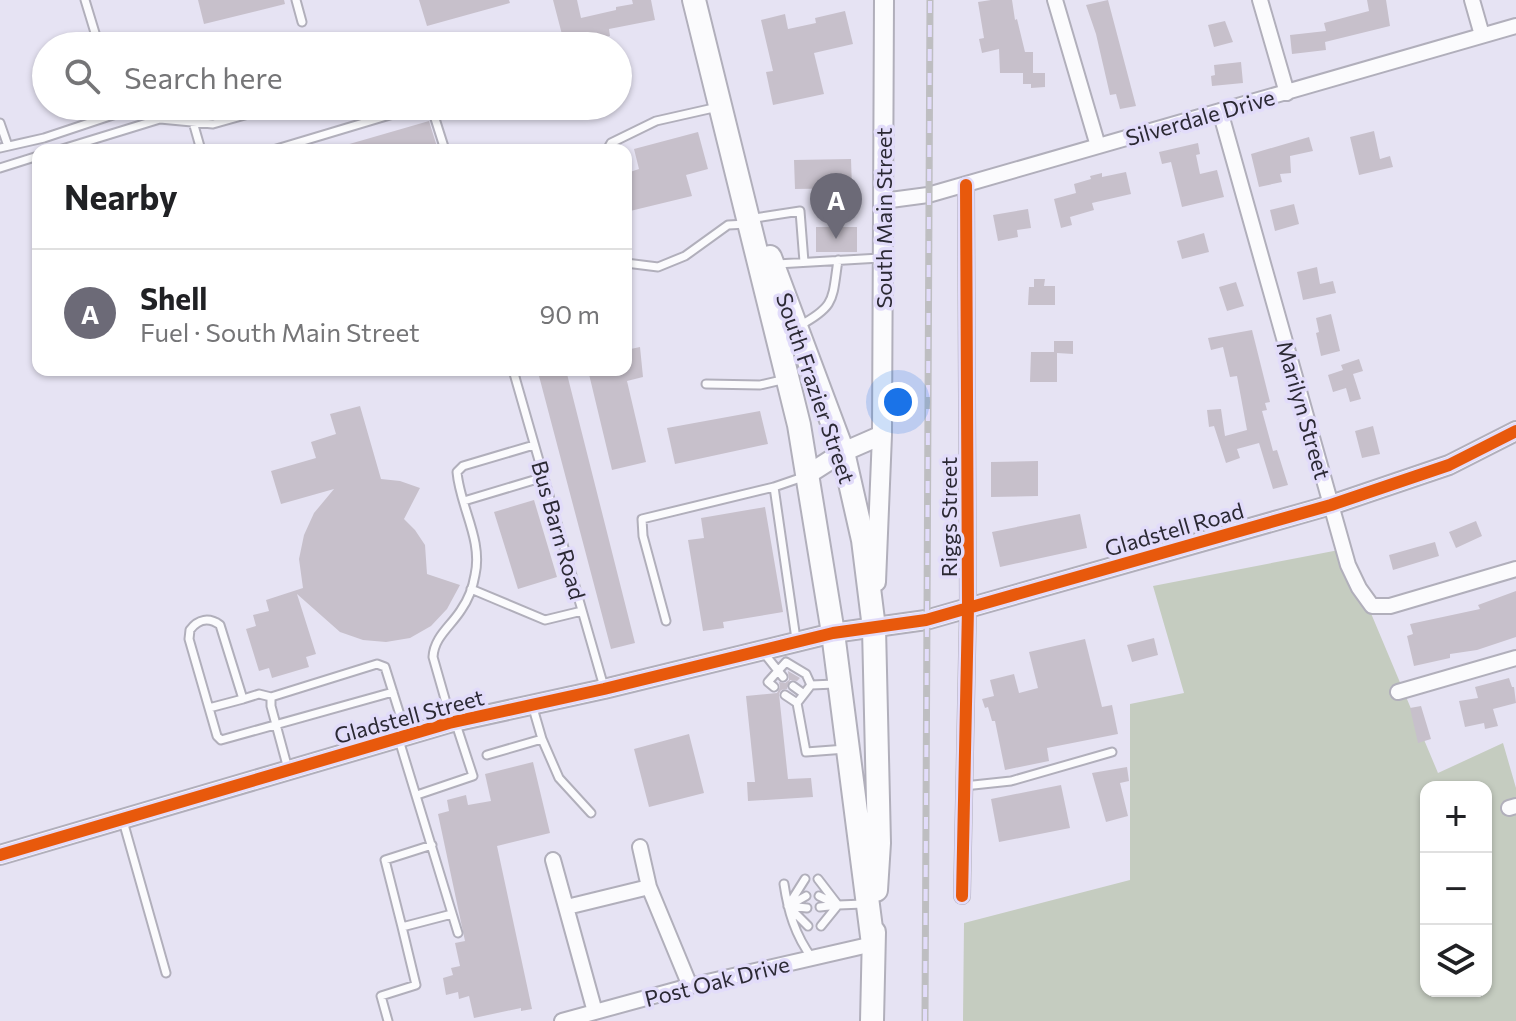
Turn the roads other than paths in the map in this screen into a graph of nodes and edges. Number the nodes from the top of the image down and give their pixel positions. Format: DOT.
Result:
graph roads {
  1 [pos="85,0"];
  2 [pos="296,0"];
  3 [pos="694,0"];
  4 [pos="884,0"];
  5 [pos="1055,0"];
  6 [pos="1260,0"];
  7 [pos="1472,0"];
  8 [pos="302,22"];
  9 [pos="1516,26"];
  10 [pos="95,32"];
  11 [pos="1482,35"];
  12 [pos="1287,93"];
  13 [pos="722,106"];
  14 [pos="1220,111"];
  15 [pos="98,120"];
  16 [pos="157,120"];
  17 [pos="171,120"];
  18 [pos="227,120"];
  19 [pos="373,120"];
  20 [pos="435,120"];
  21 [pos="193,122"];
  22 [pos="0,123"];
  23 [pos="79,144"];
  24 [pos="199,144"];
  25 [pos="293,144"];
  26 [pos="443,144"];
  27 [pos="610,144"];
  28 [pos="1098,146"];
  29 [pos="4,147"];
  30 [pos="32,158"];
  31 [pos="0,168"];
  32 [pos="966,185"];
  33 [pos="883,201"];
  34 [pos="754,221"];
  35 [pos="883,258"];
  36 [pos="838,260"];
  37 [pos="804,262"];
  38 [pos="632,264"];
  39 [pos="773,264"];
  40 [pos="797,327"];
  41 [pos="515,376"];
  42 [pos="788,379"];
  43 [pos="706,384"];
  44 [pos="1516,431"];
  45 [pos="882,435"];
  46 [pos="534,445"];
  47 [pos="843,452"];
  48 [pos="807,475"];
  49 [pos="544,477"];
  50 [pos="774,487"];
  51 [pos="464,501"];
  52 [pos="1331,505"];
  53 [pos="1516,569"];
  54 [pos="471,589"];
  55 [pos="968,608"];
  56 [pos="582,611"];
  57 [pos="666,621"];
  58 [pos="874,628"];
  59 [pos="833,633"];
  60 [pos="797,642"];
  61 [pos="761,650"];
  62 [pos="1516,658"];
  63 [pos="780,674"];
  64 [pos="840,683"];
  65 [pos="811,685"];
  66 [pos="793,686"];
  67 [pos="774,687"];
  68 [pos="604,689"];
  69 [pos="393,692"];
  70 [pos="1398,692"];
  71 [pos="804,694"];
  72 [pos="785,695"];
  73 [pos="271,697"];
  74 [pos="243,699"];
  75 [pos="797,703"];
  76 [pos="532,704"];
  77 [pos="209,708"];
  78 [pos="453,722"];
  79 [pos="276,726"];
  80 [pos="403,736"];
  81 [pos="542,739"];
  82 [pos="848,749"];
  83 [pos="1112,752"];
  84 [pos="487,755"];
  85 [pos="288,770"];
  86 [pos="964,786"];
  87 [pos="417,795"];
  88 [pos="591,813"];
  89 [pos="122,819"];
  90 [pos="432,845"];
  91 [pos="640,847"];
  92 [pos="0,855"];
  93 [pos="553,860"];
  94 [pos="784,884"];
  95 [pos="649,887"];
  96 [pos="962,896"];
  97 [pos="868,904"];
  98 [pos="838,905"];
  99 [pos="788,906"];
  100 [pos="567,907"];
  101 [pos="820,907"];
  102 [pos="807,908"];
  103 [pos="452,914"];
  104 [pos="808,922"];
  105 [pos="820,922"];
  106 [pos="402,927"];
  107 [pos="458,933"];
  108 [pos="873,944"];
  109 [pos="812,958"];
  110 [pos="166,973"];
  111 [pos="690,986"];
  112 [pos="595,1012"];
  113 [pos="388,1021"];
  114 [pos="562,1021"];
  115 [pos="872,1021"];
  1 -- 10 [label="lane"];
  2 -- 8 [label="lane"];
  3 -- 13 [label="main road, South Frazier Street"];
  4 -- 33 [label="street, South Main Street"];
  5 -- 28 [label="street"];
  6 -- 12 [label="street"];
  7 -- 11 [label="street"];
  9 -- 11 [label="street, Silverdale Drive"];
  11 -- 12 [label="street, Silverdale Drive"];
  12 -- 14 [label="street, Silverdale Drive"];
  13 -- 27 [label="lane"];
  13 -- 34 [label="main road, South Frazier Street"];
  14 -- 28 [label="street, Silverdale Drive"];
  14 -- 52 [label="street, Marilyn Street"];
  15 -- 29 [label="lane"];
  16 -- 23 [label="lane"];
  17 -- 21 [label="lane"];
  18 -- 21 [label="lane"];
  19 -- 25 [label="lane"];
  20 -- 26 [label="lane"];
  21 -- 24 [label="lane"];
  22 -- 29 [label="lane"];
  28 -- 32 [label="street, Silverdale Drive"];
  30 -- 31 [label="lane"];
  32 -- 33 [label="street, Silverdale Drive"];
  32 -- 55 [label="street, Riggs Street"];
  33 -- 35 [label="street, South Main Street"];
  34 -- 37 [label="lane"];
  34 -- 38 [label="lane"];
  34 -- 39 [label="main road, South Frazier Street"];
  34 -- 42 [label="main road, South Frazier Street"];
  35 -- 36 [label="lane"];
  35 -- 45 [label="street, South Main Street"];
  36 -- 37 [label="lane"];
  36 -- 40 [label="lane"];
  37 -- 39 [label="lane"];
  39 -- 40 [label="main road, South Frazier Street"];
  40 -- 47 [label="main road, South Frazier Street"];
  41 -- 46 [label="lane, Bus Barn Road"];
  42 -- 43 [label="lane"];
  42 -- 48 [label="main road, South Frazier Street"];
  44 -- 52 [label="street, Gladstell Road"];
  45 -- 47 [label="street"];
  45 -- 58 [label="street, South Main Street"];
  46 -- 49 [label="lane, Bus Barn Road"];
  46 -- 51 [label="lane"];
  47 -- 48 [label="street"];
  47 -- 58 [label="main road, South Frazier Street"];
  48 -- 50 [label="lane"];
  48 -- 59 [label="main road, South Frazier Street"];
  49 -- 51 [label="lane"];
  49 -- 56 [label="lane, Bus Barn Road"];
  50 -- 57 [label="lane"];
  50 -- 60 [label="lane"];
  51 -- 54 [label="lane"];
  52 -- 53 [label="street, Marilyn Street"];
  52 -- 55 [label="street, Gladstell Road"];
  54 -- 56 [label="lane"];
  54 -- 78 [label="lane"];
  55 -- 58 [label="street, Gladstell Road"];
  55 -- 86 [label="street, Riggs Street"];
  56 -- 68 [label="lane, Bus Barn Road"];
  58 -- 59 [label="street, Gladstell Road"];
  58 -- 108 [label="main road, South Frazier Street"];
  59 -- 60 [label="street, Gladstell Street"];
  59 -- 64 [label="main road, South Frazier Street"];
  60 -- 61 [label="street, Gladstell Street"];
  61 -- 63 [label="lane"];
  61 -- 68 [label="street, Gladstell Street"];
  62 -- 70 [label="street"];
  63 -- 65 [label="lane"];
  63 -- 67 [label="lane"];
  64 -- 65 [label="lane"];
  64 -- 82 [label="main road, South Frazier Street"];
  65 -- 71 [label="lane"];
  66 -- 71 [label="lane"];
  68 -- 76 [label="street, Gladstell Street"];
  69 -- 73 [label="lane"];
  69 -- 79 [label="lane"];
  69 -- 80 [label="lane"];
  71 -- 75 [label="lane"];
  72 -- 75 [label="lane"];
  73 -- 74 [label="lane"];
  73 -- 79 [label="lane"];
  74 -- 77 [label="lane"];
  74 -- 77 [label="lane"];
  75 -- 82 [label="lane"];
  76 -- 78 [label="street, Gladstell Street"];
  76 -- 81 [label="lane"];
  77 -- 79 [label="lane"];
  78 -- 80 [label="street, Gladstell Street"];
  78 -- 87 [label="lane"];
  79 -- 85 [label="lane"];
  80 -- 85 [label="street, Gladstell Street"];
  80 -- 87 [label="lane"];
  81 -- 84 [label="lane"];
  81 -- 88 [label="lane"];
  82 -- 97 [label="main road, South Frazier Street"];
  83 -- 86 [label="lane"];
  85 -- 89 [label="street, Gladstell Street"];
  86 -- 96 [label="street, Riggs Street"];
  87 -- 90 [label="lane"];
  89 -- 92 [label="street, Gladstell Street"];
  89 -- 110 [label="lane"];
  90 -- 103 [label="lane"];
  90 -- 106 [label="lane"];
  91 -- 95 [label="street"];
  93 -- 100 [label="street"];
  94 -- 99 [label="lane"];
  95 -- 100 [label="street"];
  95 -- 111 [label="street"];
  97 -- 98 [label="lane"];
  97 -- 108 [label="main road, South Frazier Street"];
  98 -- 98 [label="lane"];
  98 -- 101 [label="lane"];
  98 -- 105 [label="lane"];
  99 -- 99 [label="lane"];
  99 -- 102 [label="lane"];
  99 -- 104 [label="lane"];
  99 -- 109 [label="lane"];
  100 -- 112 [label="street"];
  103 -- 106 [label="lane"];
  103 -- 107 [label="lane"];
  106 -- 113 [label="lane"];
  108 -- 109 [label="street, Post Oak Drive"];
  108 -- 115 [label="main road, South Frazier Street"];
  109 -- 111 [label="street, Post Oak Drive"];
  111 -- 112 [label="street, Post Oak Drive"];
  112 -- 114 [label="street, Post Oak Drive"];
}
